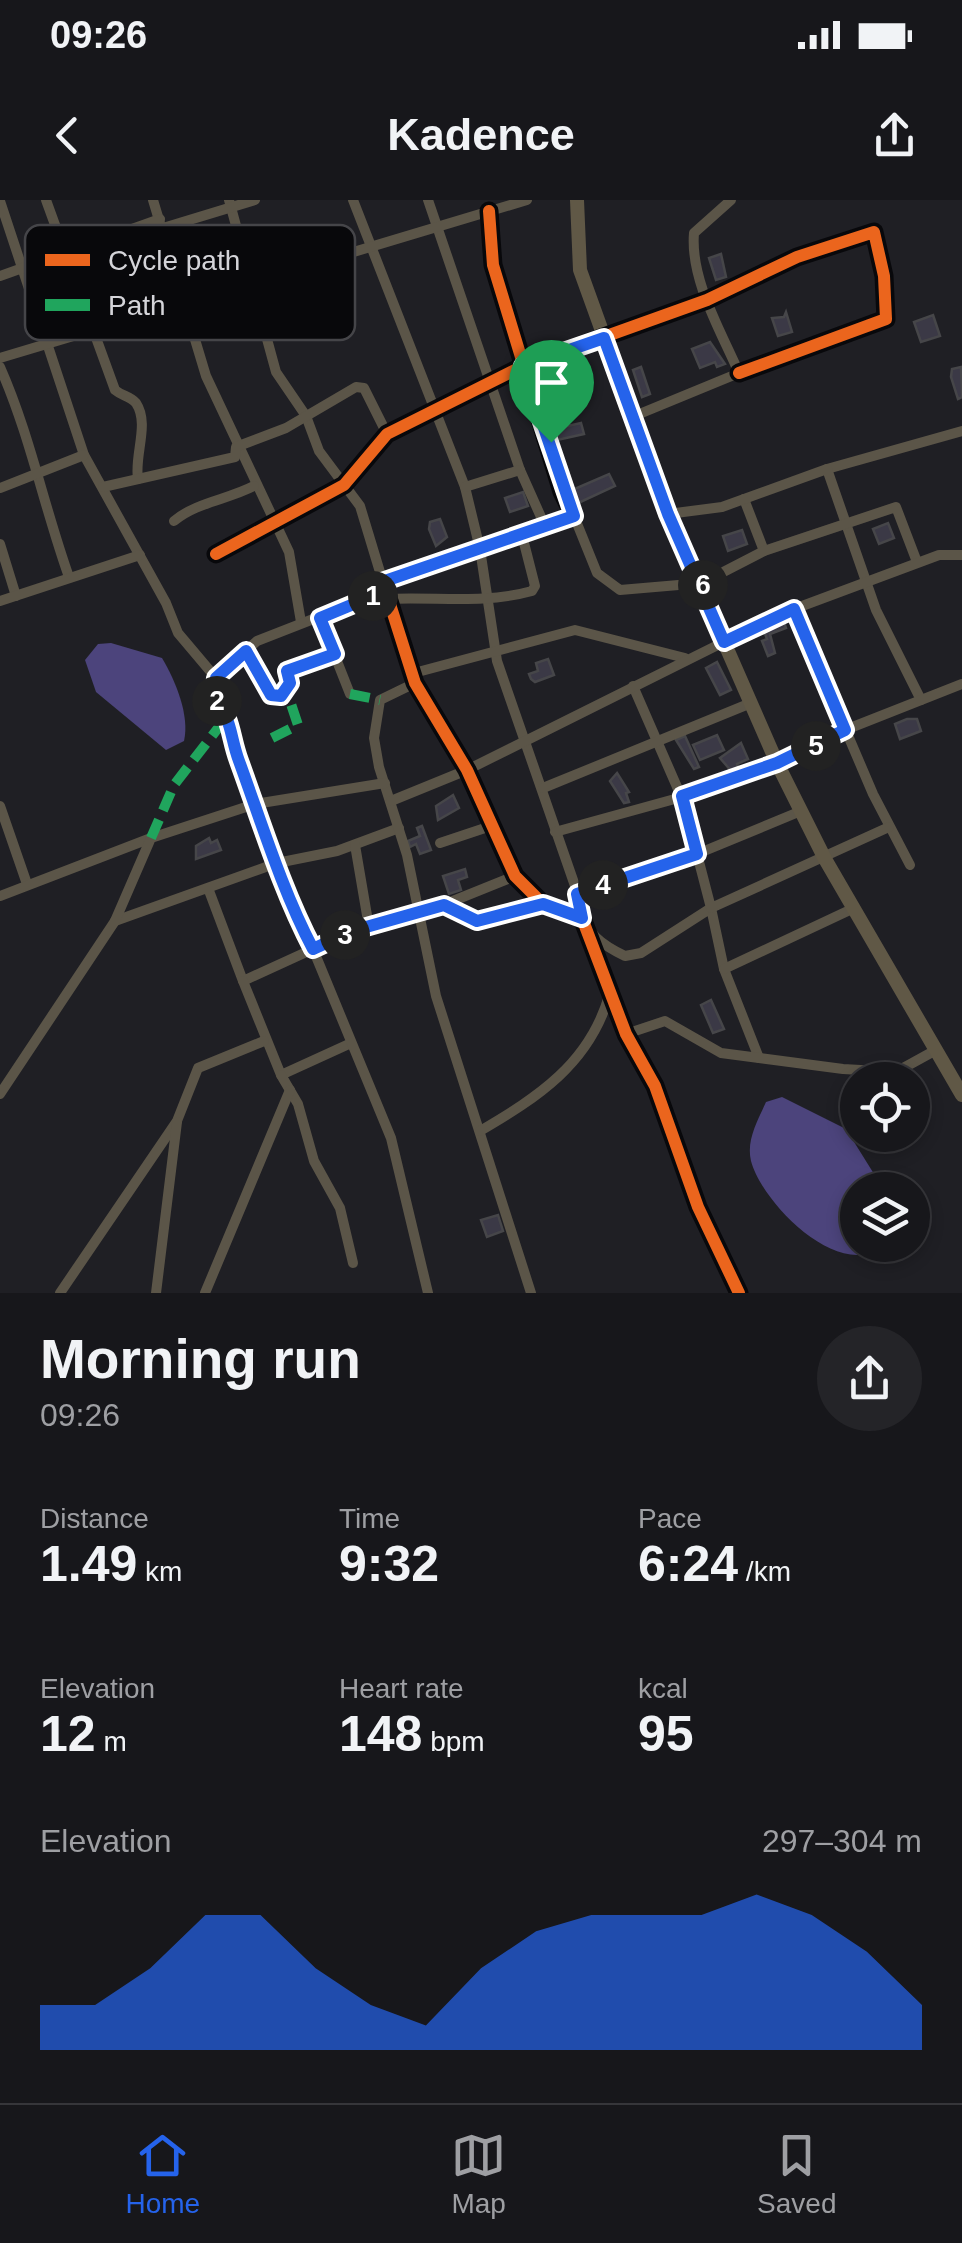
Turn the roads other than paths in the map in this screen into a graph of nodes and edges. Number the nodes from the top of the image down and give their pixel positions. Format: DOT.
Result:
graph roads {
  1 [pos="46,200"];
  2 [pos="153,200"];
  3 [pos="255,200"];
  4 [pos="353,200"];
  5 [pos="428,200"];
  6 [pos="472,200"];
  7 [pos="527,200"];
  8 [pos="577,200"];
  9 [pos="732,200"];
  10 [pos="1,201"];
  11 [pos="230,205"];
  12 [pos="483,213"];
  13 [pos="161,223"];
  14 [pos="55,225"];
  15 [pos="154,225"];
  16 [pos="439,227"];
  17 [pos="370,248"];
  18 [pos="355,252"];
  19 [pos="25,266"];
  20 [pos="20,268"];
  21 [pos="0,276"];
  22 [pos="25,280"];
  23 [pos="707,300"];
  24 [pos="604,338"];
  25 [pos="49,340"];
  26 [pos="59,340"];
  27 [pos="94,340"];
  28 [pos="195,340"];
  29 [pos="267,340"];
  30 [pos="50,343"];
  31 [pos="0,358"];
  32 [pos="0,366"];
  33 [pos="523,366"];
  34 [pos="739,373"];
  35 [pos="491,384"];
  36 [pos="436,411"];
  37 [pos="306,416"];
  38 [pos="632,418"];
  39 [pos="962,431"];
  40 [pos="387,434"];
  41 [pos="236,447"];
  42 [pos="84,455"];
  43 [pos="827,469"];
  44 [pos="520,470"];
  45 [pos="35,474"];
  46 [pos="138,479"];
  47 [pos="344,485"];
  48 [pos="254,486"];
  49 [pos="103,487"];
  50 [pos="465,487"];
  51 [pos="0,488"];
  52 [pos="744,499"];
  53 [pos="668,514"];
  54 [pos="574,516"];
  55 [pos="274,520"];
  56 [pos="174,521"];
  57 [pos="842,522"];
  58 [pos="545,526"];
  59 [pos="522,536"];
  60 [pos="0,544"];
  61 [pos="480,548"];
  62 [pos="764,551"];
  63 [pos="216,554"];
  64 [pos="140,555"];
  65 [pos="962,555"];
  66 [pos="917,562"];
  67 [pos="68,577"];
  68 [pos="865,580"];
  69 [pos="702,582"];
  70 [pos="384,591"];
  71 [pos="16,596"];
  72 [pos="0,601"];
  73 [pos="490,601"];
  74 [pos="794,609"];
  75 [pos="320,618"];
  76 [pos="301,622"];
  77 [pos="724,642"];
  78 [pos="246,651"];
  79 [pos="496,653"];
  80 [pos="335,654"];
  81 [pos="685,658"];
  82 [pos="216,678"];
  83 [pos="414,678"];
  84 [pos="962,684"];
  85 [pos="632,686"];
  86 [pos="350,694"];
  87 [pos="921,700"];
  88 [pos="751,703"];
  89 [pos="845,730"];
  90 [pos="524,741"];
  91 [pos="658,743"];
  92 [pos="777,763"];
  93 [pos="467,770"];
  94 [pos="385,783"];
  95 [pos="543,788"];
  96 [pos="682,796"];
  97 [pos="391,802"];
  98 [pos="255,804"];
  99 [pos="0,806"];
  100 [pos="801,811"];
  101 [pos="492,826"];
  102 [pos="889,827"];
  103 [pos="399,828"];
  104 [pos="555,832"];
  105 [pos="151,838"];
  106 [pos="440,843"];
  107 [pos="355,845"];
  108 [pos="697,854"];
  109 [pos="825,859"];
  110 [pos="277,863"];
  111 [pos="910,864"];
  112 [pos="514,876"];
  113 [pos="27,884"];
  114 [pos="208,888"];
  115 [pos="577,894"];
  116 [pos="0,896"];
  117 [pos="543,904"];
  118 [pos="444,905"];
  119 [pos="710,908"];
  120 [pos="852,909"];
  121 [pos="416,911"];
  122 [pos="582,918"];
  123 [pos="115,921"];
  124 [pos="370,927"];
  125 [pos="313,949"];
  126 [pos="724,969"];
  127 [pos="243,981"];
  128 [pos="610,995"];
  129 [pos="626,1034"];
  130 [pos="264,1041"];
  131 [pos="349,1044"];
  132 [pos="936,1050"];
  133 [pos="759,1058"];
  134 [pos="281,1075"];
  135 [pos="290,1090"];
  136 [pos="0,1094"];
  137 [pos="962,1095"];
  138 [pos="177,1122"];
  139 [pos="480,1131"];
  140 [pos="353,1263"];
  141 [pos="60,1293"];
  142 [pos="156,1293"];
  143 [pos="205,1293"];
  144 [pos="428,1293"];
  145 [pos="531,1293"];
  146 [pos="738,1293"];
  1 -- 14 [label="street"];
  2 -- 13 [label="street"];
  3 -- 11 [label="street"];
  4 -- 17 [label="street"];
  5 -- 16 [label="street"];
  6 -- 12 [label="street"];
  7 -- 12 [label="street"];
  8 -- 24 [label="street"];
  9 -- 23 [label="street"];
  10 -- 20 [label="street"];
  11 -- 13 [label="street"];
  12 -- 16 [label="street"];
  12 -- 33 [label="street"];
  13 -- 15 [label="street"];
  16 -- 17 [label="street"];
  16 -- 35 [label="street"];
  17 -- 18 [label="street"];
  17 -- 36 [label="street"];
  19 -- 20 [label="street"];
  20 -- 21 [label="street"];
  20 -- 22 [label="street"];
  23 -- 24 [label="street"];
  23 -- 34 [label="street"];
  23 -- 34 [label="street"];
  24 -- 33 [label="street"];
  24 -- 38 [label="street"];
  25 -- 30 [label="street"];
  26 -- 30 [label="street"];
  27 -- 46 [label="street"];
  28 -- 41 [label="street"];
  29 -- 37 [label="street"];
  30 -- 31 [label="street"];
  30 -- 42 [label="street"];
  32 -- 45 [label="street"];
  33 -- 35 [label="street"];
  33 -- 54 [label="street"];
  34 -- 38 [label="street"];
  35 -- 36 [label="street"];
  35 -- 44 [label="street"];
  36 -- 40 [label="street"];
  36 -- 50 [label="street"];
  37 -- 40 [label="street"];
  37 -- 41 [label="street"];
  37 -- 47 [label="street"];
  38 -- 53 [label="street"];
  39 -- 43 [label="street"];
  40 -- 47 [label="street"];
  41 -- 46 [label="street"];
  41 -- 48 [label="street"];
  42 -- 45 [label="street"];
  42 -- 49 [label="street"];
  43 -- 52 [label="street"];
  43 -- 57 [label="street"];
  44 -- 50 [label="street"];
  44 -- 58 [label="street"];
  45 -- 51 [label="street"];
  45 -- 67 [label="street"];
  46 -- 49 [label="street"];
  47 -- 55 [label="street"];
  47 -- 70 [label="street"];
  48 -- 55 [label="street"];
  48 -- 56 [label="street"];
  49 -- 64 [label="street"];
  50 -- 61 [label="street"];
  52 -- 53 [label="street"];
  52 -- 62 [label="street"];
  53 -- 69 [label="street"];
  54 -- 58 [label="street"];
  54 -- 69 [label="street"];
  55 -- 63 [label="street"];
  55 -- 76 [label="street"];
  57 -- 62 [label="street"];
  57 -- 66 [label="street"];
  57 -- 68 [label="street"];
  58 -- 59 [label="street"];
  59 -- 61 [label="street"];
  59 -- 73 [label="street"];
  60 -- 71 [label="street"];
  61 -- 70 [label="street"];
  61 -- 73 [label="street"];
  62 -- 69 [label="street"];
  64 -- 67 [label="street"];
  64 -- 82 [label="street"];
  65 -- 66 [label="street"];
  66 -- 68 [label="street"];
  67 -- 71 [label="street"];
  68 -- 74 [label="street"];
  68 -- 87 [label="street"];
  69 -- 77 [label="street"];
  70 -- 73 [label="street"];
  70 -- 75 [label="street"];
  70 -- 83 [label="street"];
  71 -- 72 [label="street"];
  73 -- 79 [label="street"];
  74 -- 77 [label="street"];
  74 -- 89 [label="street"];
  75 -- 76 [label="street"];
  75 -- 80 [label="street"];
  76 -- 78 [label="street"];
  77 -- 81 [label="street"];
  77 -- 88 [label="street"];
  78 -- 80 [label="street"];
  78 -- 82 [label="street"];
  79 -- 81 [label="street"];
  79 -- 83 [label="street"];
  79 -- 90 [label="street"];
  80 -- 86 [label="street"];
  81 -- 85 [label="street"];
  82 -- 98 [label="street"];
  83 -- 93 [label="street"];
  83 -- 94 [label="street"];
  84 -- 87 [label="street"];
  85 -- 90 [label="street"];
  85 -- 91 [label="street"];
  87 -- 89 [label="street"];
  88 -- 91 [label="street"];
  88 -- 92 [label="street"];
  89 -- 92 [label="street"];
  89 -- 102 [label="street"];
  90 -- 93 [label="street"];
  90 -- 95 [label="street"];
  91 -- 95 [label="street"];
  91 -- 96 [label="street"];
  92 -- 96 [label="street"];
  92 -- 100 [label="street"];
  93 -- 97 [label="street"];
  93 -- 101 [label="street"];
  94 -- 97 [label="street"];
  94 -- 98 [label="street"];
  95 -- 104 [label="street"];
  96 -- 104 [label="street"];
  96 -- 108 [label="street"];
  97 -- 103 [label="street"];
  98 -- 105 [label="street"];
  98 -- 110 [label="street"];
  99 -- 113 [label="street"];
  100 -- 108 [label="street"];
  100 -- 109 [label="street"];
  101 -- 106 [label="street"];
  101 -- 112 [label="street"];
  102 -- 109 [label="street"];
  102 -- 111 [label="street"];
  103 -- 107 [label="street"];
  103 -- 121 [label="street"];
  104 -- 115 [label="street"];
  105 -- 113 [label="street"];
  105 -- 123 [label="street"];
  107 -- 110 [label="street"];
  107 -- 124 [label="street"];
  108 -- 115 [label="street"];
  108 -- 119 [label="street"];
  109 -- 119 [label="street"];
  109 -- 120 [label="street"];
  110 -- 114 [label="street"];
  110 -- 125 [label="street"];
  112 -- 117 [label="street"];
  112 -- 118 [label="street"];
  113 -- 116 [label="street"];
  114 -- 123 [label="street"];
  114 -- 127 [label="street"];
  115 -- 122 [label="street"];
  117 -- 118 [label="street"];
  117 -- 122 [label="street"];
  118 -- 121 [label="street"];
  119 -- 122 [label="street"];
  119 -- 126 [label="street"];
  120 -- 126 [label="street"];
  120 -- 132 [label="street"];
  121 -- 124 [label="street"];
  121 -- 139 [label="street"];
  122 -- 128 [label="street"];
  123 -- 136 [label="street"];
  124 -- 125 [label="street"];
  125 -- 127 [label="street"];
  125 -- 131 [label="street"];
  126 -- 133 [label="street"];
  127 -- 130 [label="street"];
  128 -- 129 [label="street"];
  128 -- 139 [label="street"];
  129 -- 133 [label="street"];
  129 -- 146 [label="street"];
  130 -- 134 [label="street"];
  130 -- 138 [label="street"];
  131 -- 134 [label="street"];
  131 -- 144 [label="street"];
  132 -- 133 [label="street"];
  132 -- 137 [label="street"];
  134 -- 135 [label="street"];
  135 -- 140 [label="street"];
  135 -- 143 [label="street"];
  138 -- 141 [label="street"];
  138 -- 142 [label="street"];
  139 -- 145 [label="street"];
}
